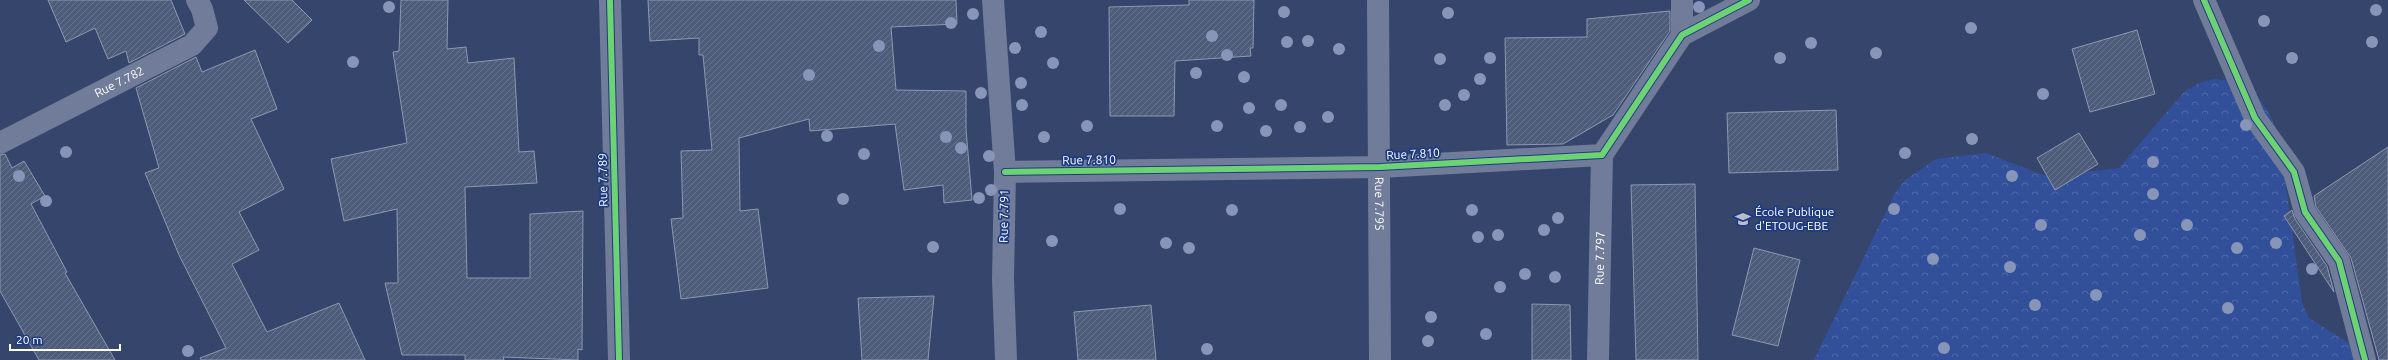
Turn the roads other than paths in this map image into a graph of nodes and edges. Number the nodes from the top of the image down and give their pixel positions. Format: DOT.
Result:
graph roads {
  1 [pos="197,0"];
  2 [pos="610,0"];
  3 [pos="993,0"];
  4 [pos="1378,0"];
  5 [pos="1682,0"];
  6 [pos="1749,0"];
  7 [pos="2204,0"];
  8 [pos="1682,34"];
  9 [pos="0,143"];
  10 [pos="1602,155"];
  11 [pos="1380,167"];
  12 [pos="1005,172"];
  13 [pos="619,360"];
  14 [pos="1006,360"];
  15 [pos="1380,360"];
  16 [pos="1598,360"];
  17 [pos="2365,360"];
  1 -- 9 [label="street, Rue 7.782"];
  2 -- 13 [label="street, Rue 7.789"];
  3 -- 12 [label="street, Rue 7.791"];
  4 -- 11 [label="street, Rue 7.795"];
  5 -- 8 [label="street"];
  6 -- 8 [label="street"];
  7 -- 17 [label="street"];
  8 -- 10 [label="street"];
  10 -- 11 [label="street, Rue 7.810"];
  10 -- 16 [label="street, Rue 7.797"];
  11 -- 12 [label="street, Rue 7.810"];
  11 -- 15 [label="street, Rue 7.795"];
  12 -- 14 [label="street, Rue 7.791"];
}
